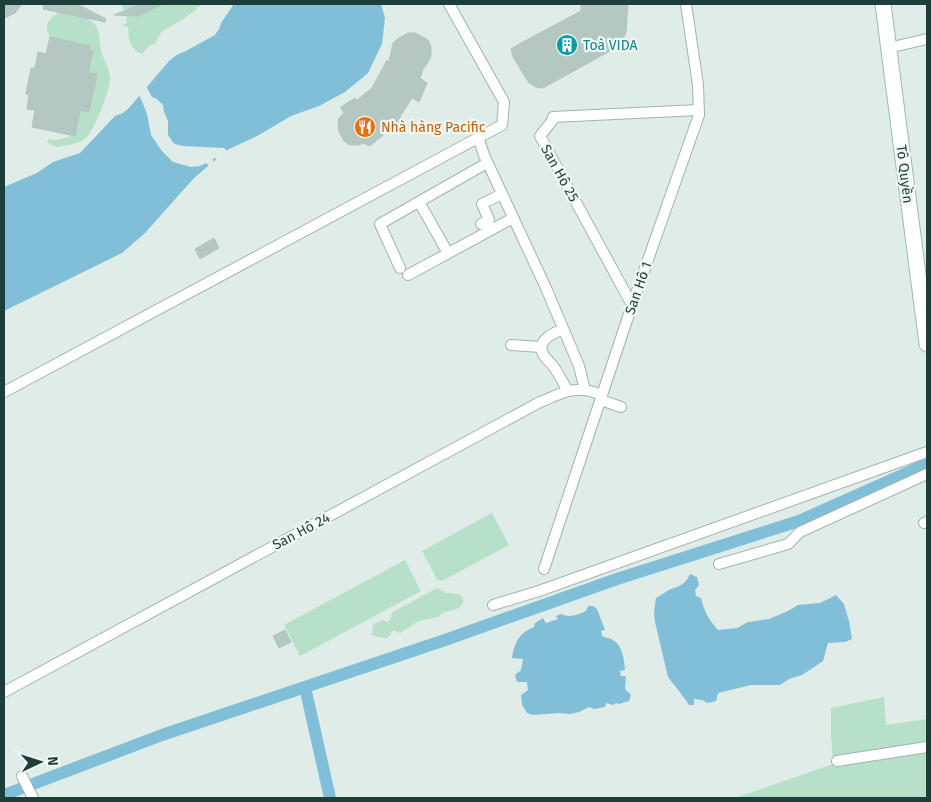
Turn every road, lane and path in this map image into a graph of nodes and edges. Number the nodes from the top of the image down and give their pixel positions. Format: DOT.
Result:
graph roads {
  1 [pos="449,4"];
  2 [pos="686,4"];
  3 [pos="882,4"];
  4 [pos="927,39"];
  5 [pos="888,48"];
  6 [pos="698,110"];
  7 [pos="478,138"];
  8 [pos="487,163"];
  9 [pos="502,194"];
  10 [pos="419,202"];
  11 [pos="513,218"];
  12 [pos="481,224"];
  13 [pos="448,253"];
  14 [pos="400,268"];
  15 [pos="408,275"];
  16 [pos="632,305"];
  17 [pos="563,329"];
  18 [pos="927,344"];
  19 [pos="511,345"];
  20 [pos="541,348"];
  21 [pos="585,390"];
  22 [pos="568,391"];
  23 [pos="4,392"];
  24 [pos="601,397"];
  25 [pos="621,407"];
  26 [pos="927,452"];
  27 [pos="927,474"];
  28 [pos="719,564"];
  29 [pos="544,569"];
  30 [pos="493,605"];
  31 [pos="4,692"];
  32 [pos="927,747"];
  33 [pos="837,761"];
  34 [pos="23,779"];
  35 [pos="32,796"];
  1 -- 7 [label="street"];
  2 -- 6 [label="street, San Hô 1"];
  3 -- 5 [label="main road, Tô Quyền"];
  4 -- 5 [label="street"];
  5 -- 18 [label="main road, Tô Quyền"];
  6 -- 16 [label="street, San Hô 1"];
  6 -- 16 [label="street, San Hô 25"];
  7 -- 8 [label="street"];
  7 -- 23 [label="street"];
  8 -- 9 [label="street"];
  8 -- 10 [label="street"];
  9 -- 11 [label="street"];
  9 -- 12 [label="street"];
  10 -- 13 [label="street"];
  10 -- 14 [label="street"];
  11 -- 13 [label="street"];
  11 -- 17 [label="street"];
  13 -- 15 [label="street"];
  16 -- 24 [label="street, San Hô 1"];
  17 -- 20 [label="street"];
  17 -- 21 [label="street"];
  19 -- 20 [label="street"];
  20 -- 22 [label="street"];
  21 -- 22 [label="street, San Hô 24"];
  21 -- 24 [label="street, San Hô 24"];
  22 -- 31 [label="street, San Hô 24"];
  24 -- 25 [label="street, San Hô 24"];
  24 -- 29 [label="street, San Hô 1"];
  26 -- 30 [label="street"];
  27 -- 28 [label="street"];
  32 -- 33 [label="street"];
  34 -- 35 [label="street"];
}
